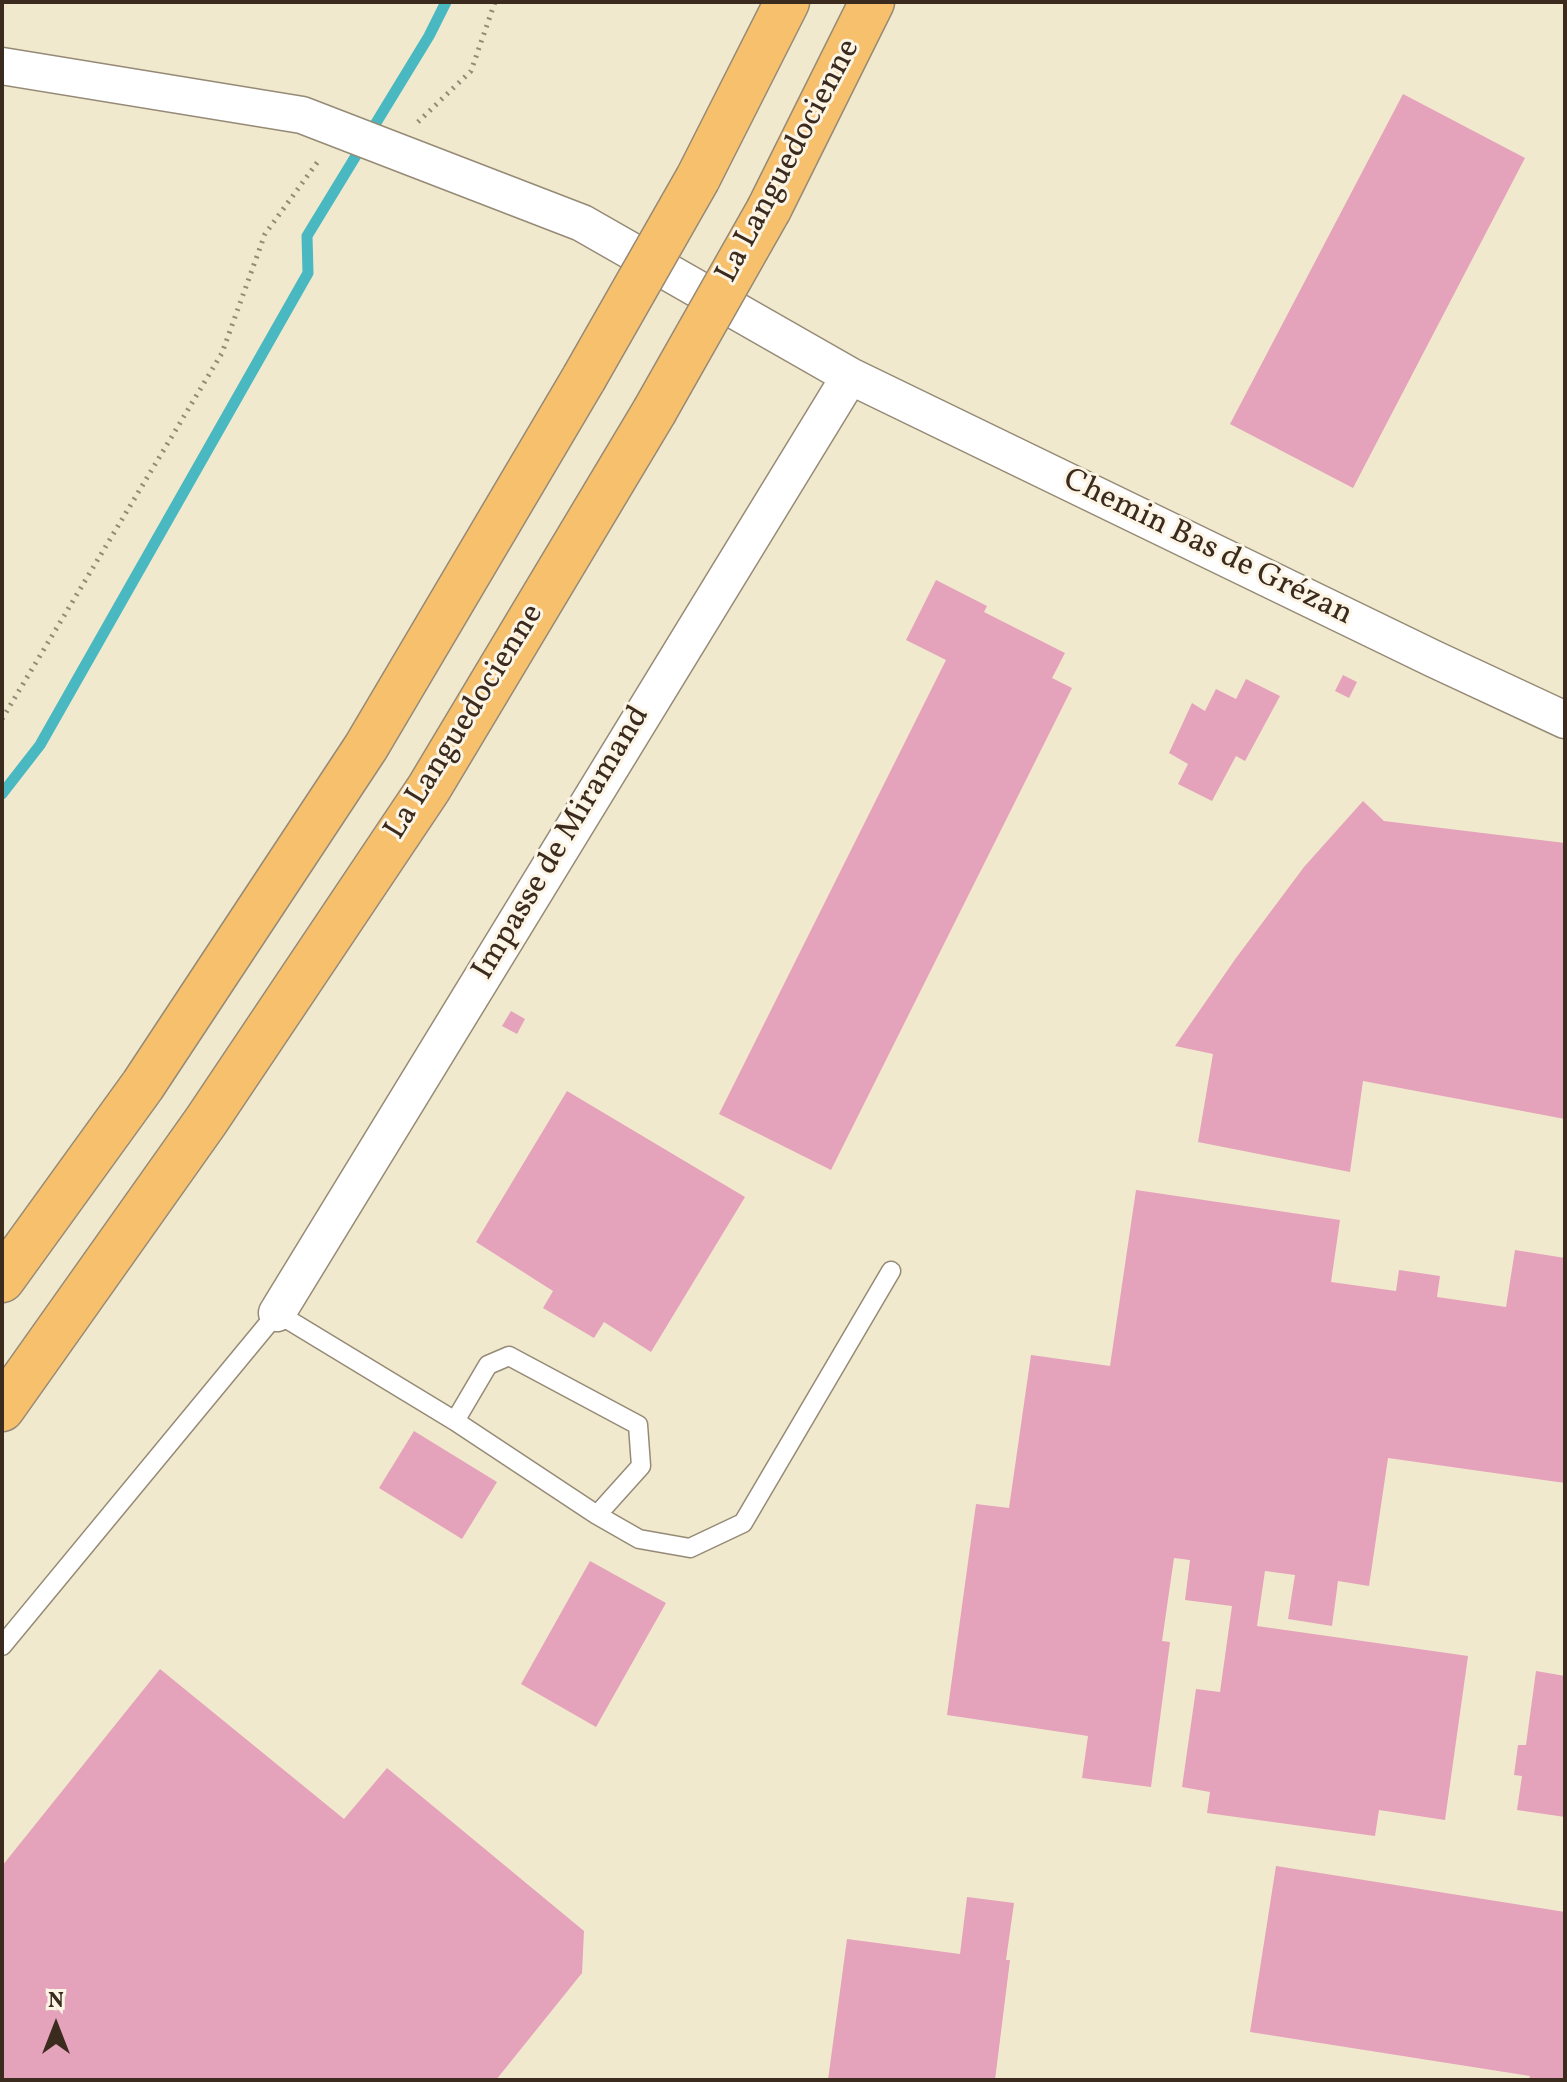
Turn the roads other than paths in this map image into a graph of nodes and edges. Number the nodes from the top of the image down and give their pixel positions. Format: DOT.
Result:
graph roads {
  1 [pos="787,2"];
  2 [pos="872,2"];
  3 [pos="2,66"];
  4 [pos="850,376"];
  5 [pos="1565,720"];
  6 [pos="891,1271"];
  7 [pos="2,1280"];
  8 [pos="277,1313"];
  9 [pos="2,1409"];
  10 [pos="455,1421"];
  11 [pos="597,1515"];
  12 [pos="2,1646"];
  1 -- 7 [label="highway, bridge"];
  2 -- 9 [label="highway, La Languedocienne, bridge"];
  3 -- 4 [label="street, Chemin Bas de Grézan"];
  4 -- 5 [label="street, Chemin Bas de Grézan"];
  4 -- 8 [label="street, Impasse de Miramand"];
  6 -- 11 [label="lane"];
  8 -- 10 [label="lane"];
  8 -- 12 [label="lane"];
  10 -- 11 [label="lane"];
  10 -- 11 [label="lane"];
}
